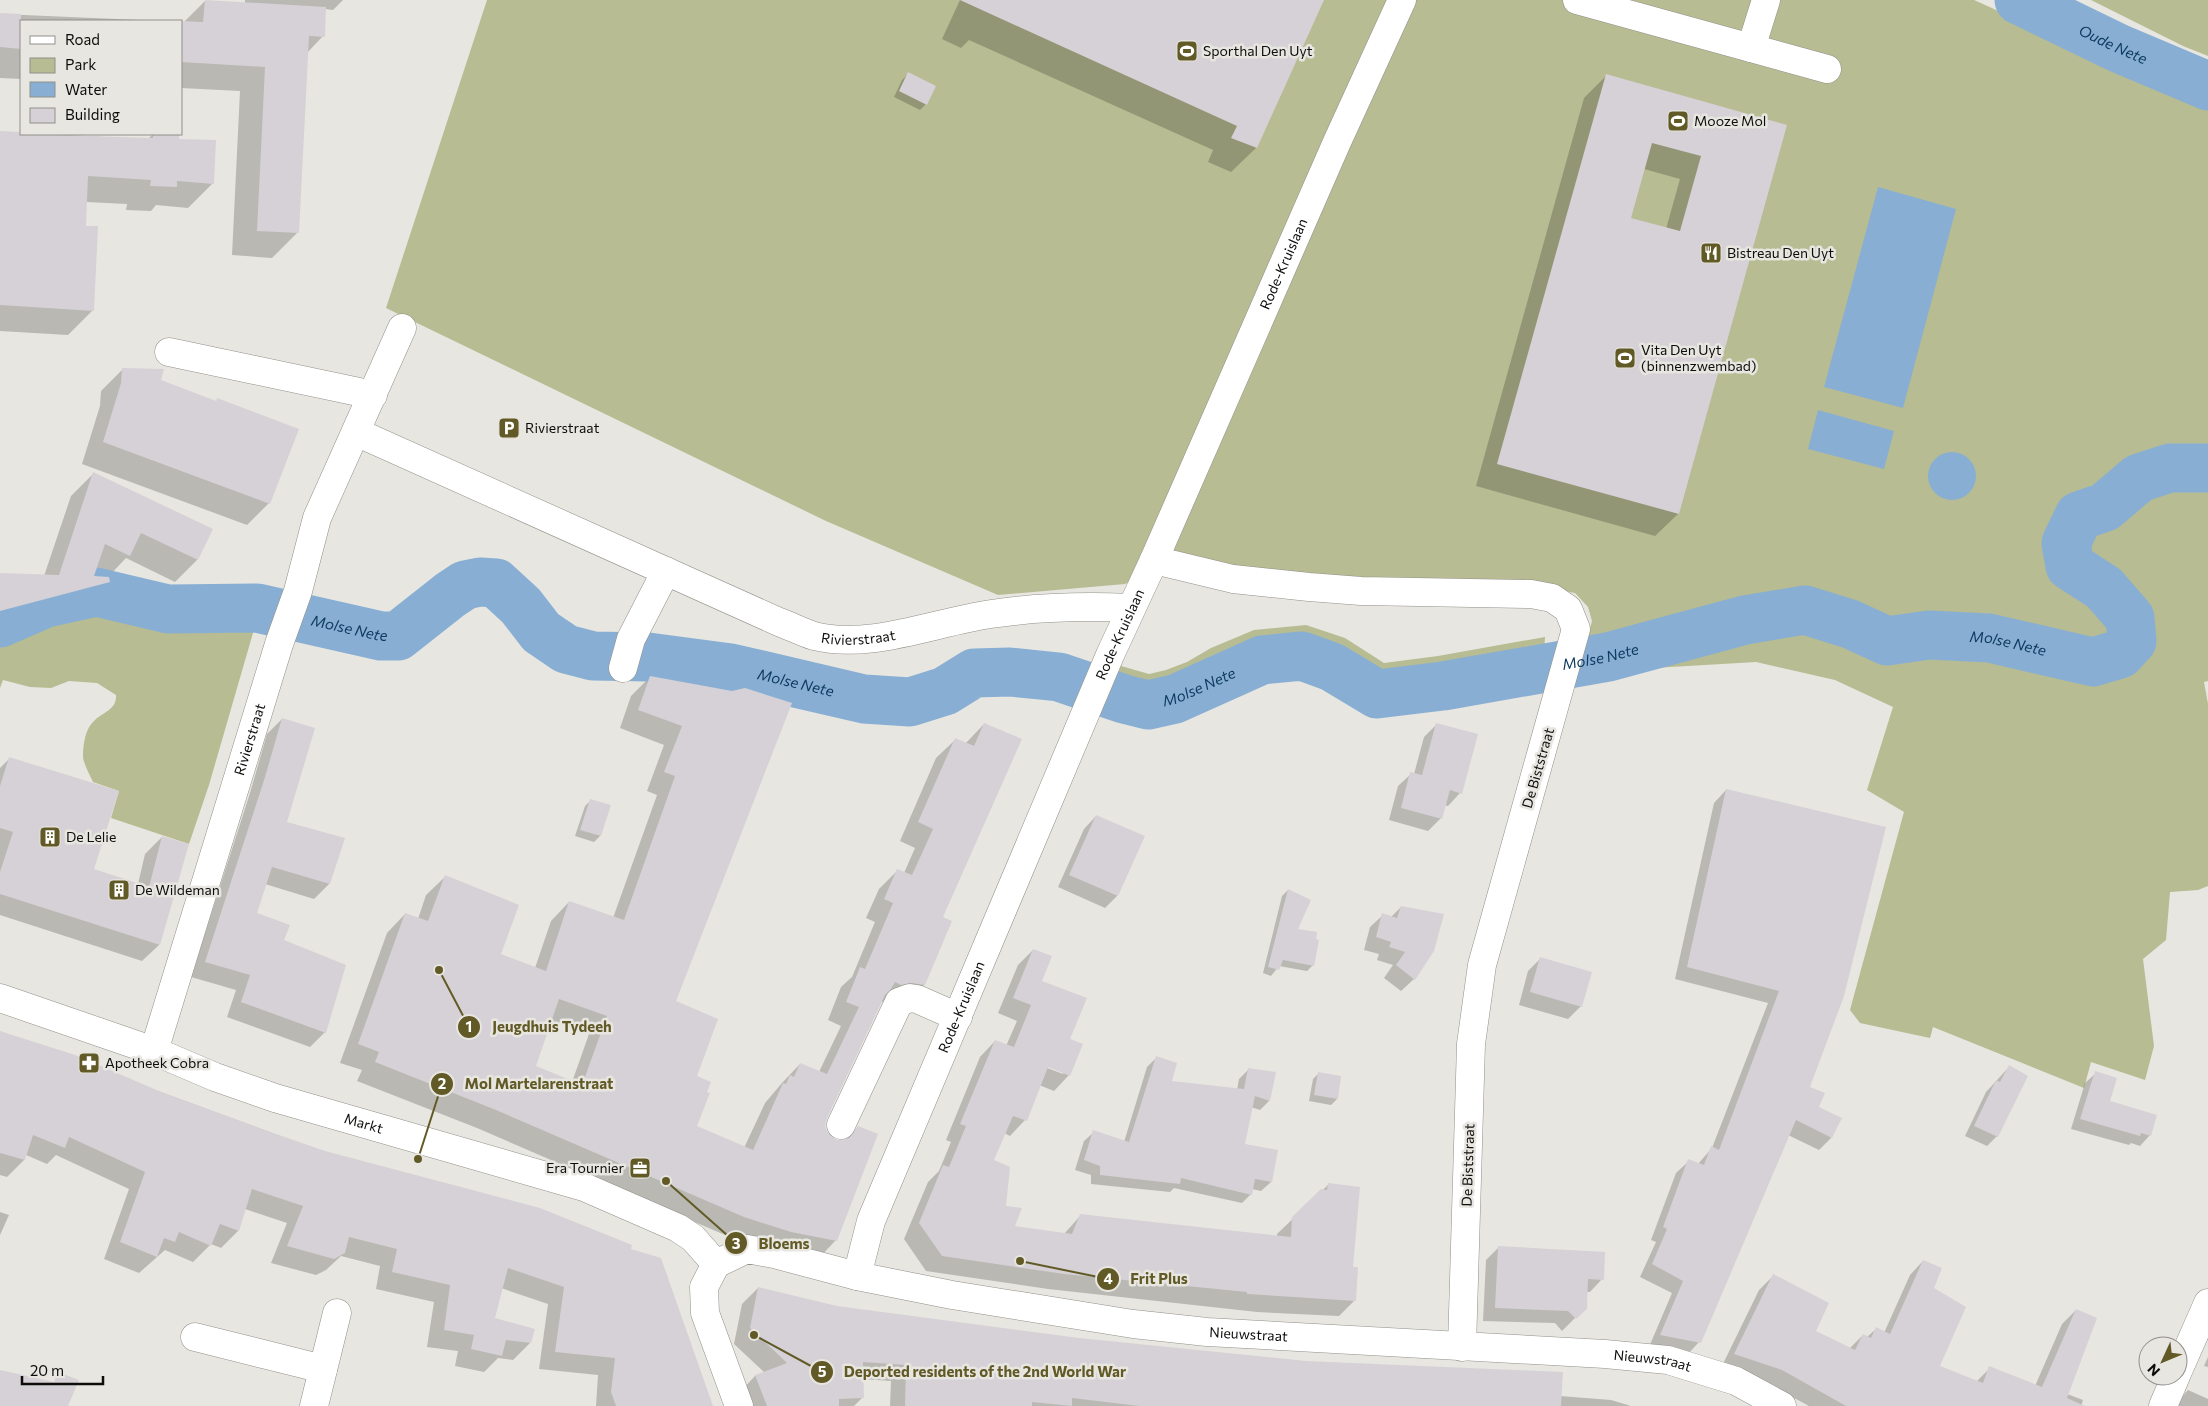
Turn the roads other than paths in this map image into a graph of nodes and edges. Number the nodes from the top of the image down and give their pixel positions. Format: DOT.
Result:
graph roads {
  1 [pos="1402,0"];
  2 [pos="1577,0"];
  3 [pos="1766,0"];
  4 [pos="1751,48"];
  5 [pos="1827,70"];
  6 [pos="402,328"];
  7 [pos="168,352"];
  8 [pos="373,394"];
  9 [pos="356,432"];
  10 [pos="1154,560"];
  11 [pos="666,571"];
  12 [pos="1131,608"];
  13 [pos="623,668"];
  14 [pos="0,998"];
  15 [pos="958,1017"];
  16 [pos="154,1051"];
  17 [pos="841,1125"];
  18 [pos="716,1264"];
  19 [pos="857,1276"];
  20 [pos="2208,1303"];
  21 [pos="337,1313"];
  22 [pos="195,1338"];
  23 [pos="1462,1347"];
  24 [pos="2188,1348"];
  25 [pos="323,1369"];
  26 [pos="2172,1386"];
  27 [pos="314,1406"];
  28 [pos="739,1406"];
  29 [pos="1782,1406"];
  30 [pos="2163,1406"];
  1 -- 10 [label="street, Rode-Kruislaan"];
  2 -- 4 [label="street"];
  3 -- 4 [label="street"];
  4 -- 5 [label="street"];
  6 -- 8 [label="street, Rivierstraat"];
  7 -- 8 [label="street"];
  8 -- 9 [label="street, Rivierstraat"];
  9 -- 11 [label="street, Rivierstraat"];
  9 -- 16 [label="street, Rivierstraat"];
  10 -- 12 [label="street, Rode-Kruislaan"];
  10 -- 23 [label="street, De Biststraat"];
  11 -- 12 [label="street, Rivierstraat"];
  11 -- 13 [label="street"];
  12 -- 15 [label="street, Rode-Kruislaan"];
  14 -- 16 [label="street, Markt"];
  15 -- 17 [label="street"];
  15 -- 19 [label="street, Rode-Kruislaan"];
  16 -- 18 [label="street, Markt"];
  18 -- 19 [label="street, Nieuwstraat"];
  18 -- 28 [label="street"];
  19 -- 23 [label="street, Nieuwstraat"];
  20 -- 24 [label="street"];
  21 -- 25 [label="street"];
  22 -- 25 [label="street"];
  23 -- 29 [label="street, Nieuwstraat"];
  25 -- 27 [label="street"];
  26 -- 30 [label="street"];
}
